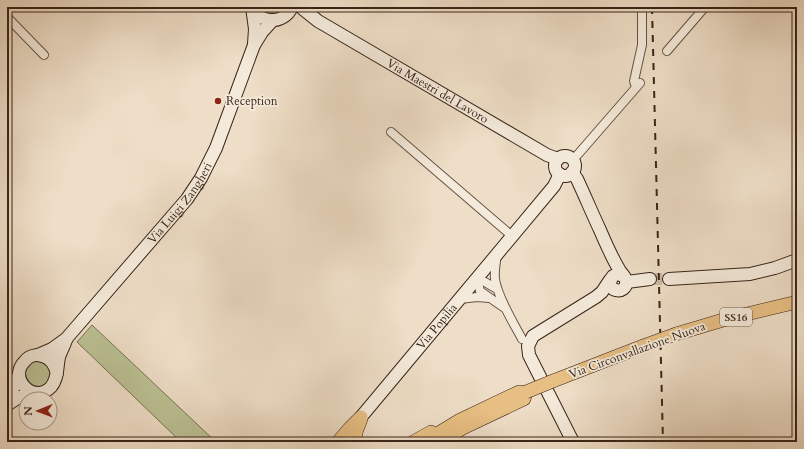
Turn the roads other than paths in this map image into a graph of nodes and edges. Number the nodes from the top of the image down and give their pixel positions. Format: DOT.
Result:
graph roads {
  1 [pos="252,7"];
  2 [pos="292,7"];
  3 [pos="302,7"];
  4 [pos="642,7"];
  5 [pos="705,7"];
  6 [pos="7,17"];
  7 [pos="276,20"];
  8 [pos="318,21"];
  9 [pos="254,45"];
  10 [pos="668,51"];
  11 [pos="44,55"];
  12 [pos="391,132"];
  13 [pos="568,169"];
  14 [pos="512,236"];
  15 [pos="497,254"];
  16 [pos="797,260"];
  17 [pos="477,279"];
  18 [pos="650,279"];
  19 [pos="669,279"];
  20 [pos="618,281"];
  21 [pos="497,289"];
  22 [pos="490,298"];
  23 [pos="460,299"];
  24 [pos="797,302"];
  25 [pos="506,310"];
  26 [pos="66,338"];
  27 [pos="522,339"];
  28 [pos="38,355"];
  29 [pos="19,374"];
  30 [pos="57,374"];
  31 [pos="30,391"];
  32 [pos="46,391"];
  33 [pos="526,392"];
  34 [pos="18,398"];
  35 [pos="7,401"];
  36 [pos="7,405"];
  37 [pos="361,417"];
  38 [pos="460,420"];
  39 [pos="338,442"];
  40 [pos="356,442"];
  41 [pos="413,442"];
  42 [pos="424,442"];
  43 [pos="440,442"];
  44 [pos="573,442"];
  1 -- 7 [label="street"];
  1 -- 9 [label="street, Via Luigi Zangheri"];
  2 -- 7 [label="street, Via Luigi Zangheri"];
  3 -- 8 [label="street, Via Maestri del Lavoro"];
  4 -- 13 [label="street, Via Popilia"];
  5 -- 10 [label="street"];
  6 -- 11 [label="street"];
  7 -- 8 [label="street, Via Maestri del Lavoro"];
  7 -- 9 [label="street, Via Luigi Zangheri"];
  8 -- 13 [label="street, Via Maestri del Lavoro"];
  9 -- 26 [label="street, Via Luigi Zangheri"];
  12 -- 14 [label="street"];
  13 -- 14 [label="street, Via Popilia"];
  13 -- 20 [label="street"];
  14 -- 15 [label="street, Via Popilia"];
  15 -- 17 [label="street, Via Popilia"];
  15 -- 21 [label="street"];
  16 -- 19 [label="street"];
  17 -- 21 [label="street"];
  17 -- 22 [label="street"];
  17 -- 23 [label="street, Via Popilia"];
  18 -- 20 [label="street"];
  20 -- 44 [label="street"];
  21 -- 25 [label="street"];
  22 -- 23 [label="street"];
  22 -- 25 [label="street"];
  23 -- 37 [label="street, Via Popilia"];
  24 -- 33 [label="main road, Via Circonvallazione Nuova / SS16, bridge"];
  25 -- 27 [label="street"];
  26 -- 28 [label="street, Via Luigi Zangheri"];
  26 -- 30 [label="street, Via Luigi Zangheri"];
  28 -- 29 [label="street"];
  28 -- 30 [label="street"];
  29 -- 31 [label="street"];
  29 -- 35 [label="street"];
  30 -- 32 [label="street"];
  33 -- 38 [label="main road, Via Circonvallazione Nuova / SS16"];
  33 -- 43 [label="main road, Via Circonvallazione Nuova / SS16"];
  34 -- 36 [label="street"];
  37 -- 39 [label="main road"];
  37 -- 40 [label="main road"];
  38 -- 41 [label="main road"];
  38 -- 42 [label="main road, Via Circonvallazione Nuova / SS16"];
}
